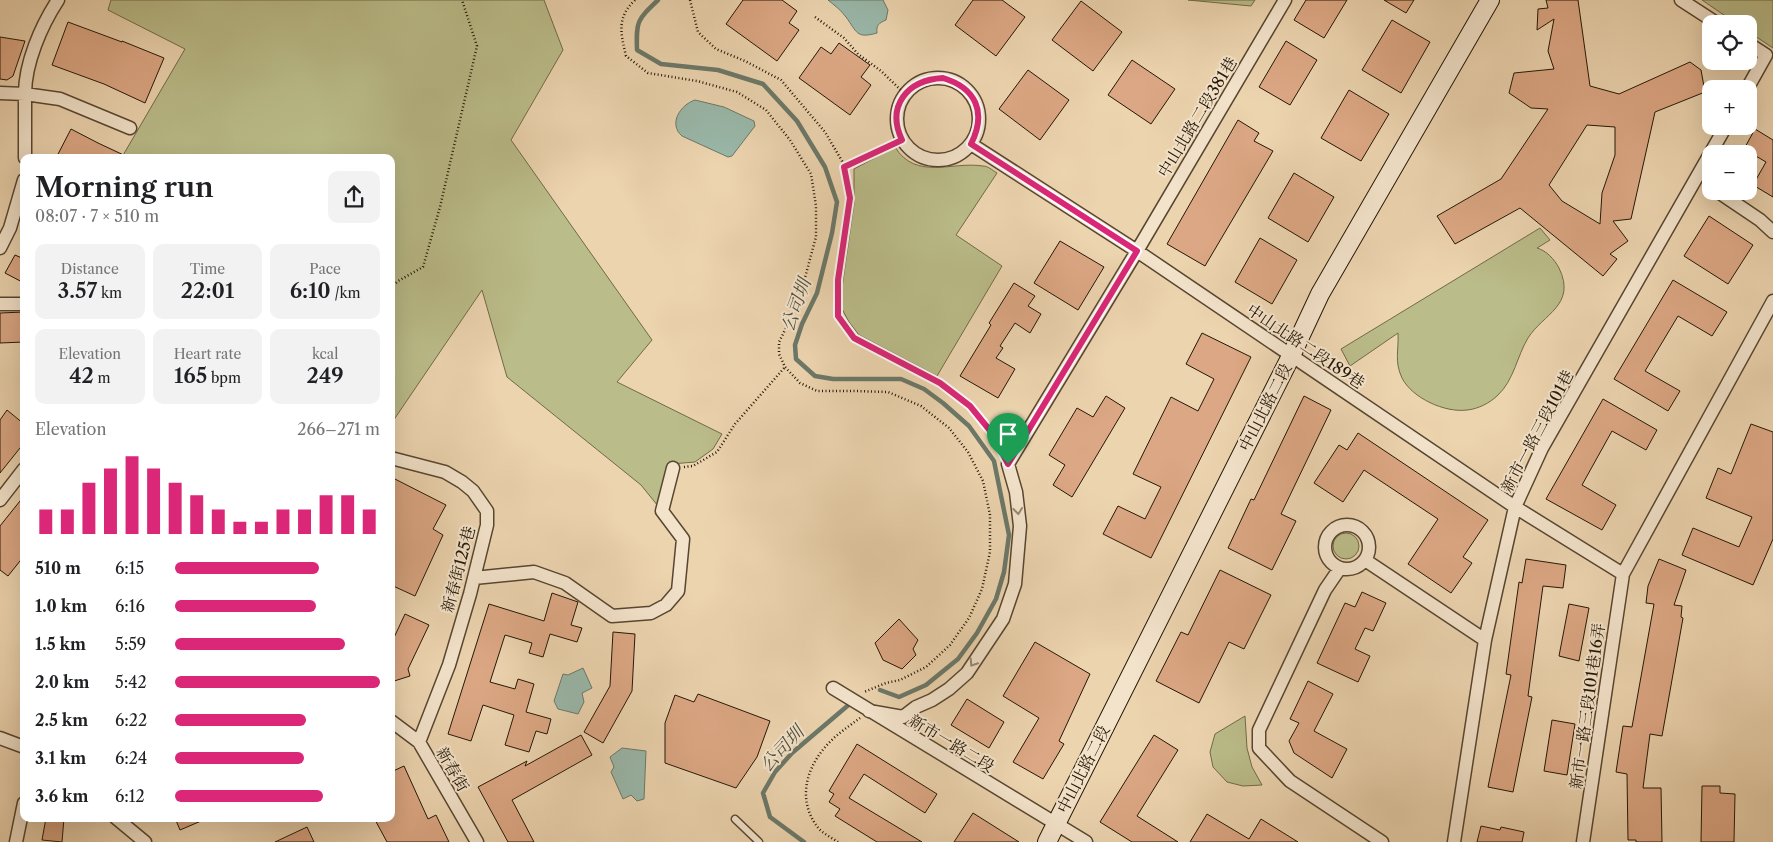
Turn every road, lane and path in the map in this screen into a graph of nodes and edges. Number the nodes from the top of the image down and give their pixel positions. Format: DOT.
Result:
graph roads {
  1 [pos="58,0"];
  2 [pos="462,0"];
  3 [pos="635,0"];
  4 [pos="690,0"];
  5 [pos="1285,0"];
  6 [pos="1490,0"];
  7 [pos="1681,0"];
  8 [pos="1704,15"];
  9 [pos="815,16"];
  10 [pos="1757,49"];
  11 [pos="1752,80"];
  12 [pos="0,93"];
  13 [pos="24,94"];
  14 [pos="905,94"];
  15 [pos="130,128"];
  16 [pos="1721,135"];
  17 [pos="902,140"];
  18 [pos="971,144"];
  19 [pos="24,154"];
  20 [pos="844,167"];
  21 [pos="1698,178"];
  22 [pos="1702,181"];
  23 [pos="20,194"];
  24 [pos="1730,200"];
  25 [pos="1773,232"];
  26 [pos="0,248"];
  27 [pos="1137,251"];
  28 [pos="395,284"];
  29 [pos="1773,301"];
  30 [pos="0,304"];
  31 [pos="20,304"];
  32 [pos="1291,356"];
  33 [pos="785,367"];
  34 [pos="395,459"];
  35 [pos="1008,464"];
  36 [pos="673,468"];
  37 [pos="20,474"];
  38 [pos="0,500"];
  39 [pos="1515,507"];
  40 [pos="1365,560"];
  41 [pos="1340,568"];
  42 [pos="1623,574"];
  43 [pos="474,578"];
  44 [pos="1485,640"];
  45 [pos="833,688"];
  46 [pos="849,698"];
  47 [pos="869,711"];
  48 [pos="395,724"];
  49 [pos="0,738"];
  50 [pos="419,742"];
  51 [pos="20,746"];
  52 [pos="735,819"];
  53 [pos="20,822"];
  54 [pos="121,822"];
  55 [pos="1056,823"];
  56 [pos="16,842"];
  57 [pos="145,842"];
  58 [pos="477,842"];
  59 [pos="759,842"];
  60 [pos="838,842"];
  61 [pos="1047,842"];
  62 [pos="1086,842"];
  63 [pos="1382,842"];
  64 [pos="1454,842"];
  65 [pos="1583,842"];
  1 -- 13 [label="street"];
  2 -- 28 [label="path"];
  3 -- 33 [label="path"];
  4 -- 20 [label="path"];
  5 -- 27 [label="street, 中山北路二段381巷"];
  6 -- 32 [label="street, 中山北路二段"];
  7 -- 8 [label="street"];
  9 -- 14 [label="path"];
  10 -- 11 [label="street"];
  12 -- 13 [label="street"];
  13 -- 15 [label="street"];
  13 -- 19 [label="street"];
  14 -- 17 [label="street"];
  14 -- 18 [label="street"];
  16 -- 21 [label="street, 新市一路三段101巷"];
  17 -- 18 [label="street"];
  17 -- 20 [label="path"];
  18 -- 27 [label="street, 中山北路二段189巷"];
  20 -- 35 [label="path"];
  21 -- 22 [label="street"];
  21 -- 39 [label="street, 新市一路三段101巷"];
  23 -- 26 [label="street"];
  24 -- 25 [label="street"];
  27 -- 32 [label="street, 中山北路二段189巷"];
  27 -- 35 [label="street, 中山北路二段381巷"];
  29 -- 42 [label="street"];
  30 -- 31 [label="street"];
  32 -- 39 [label="street, 中山北路二段189巷"];
  32 -- 55 [label="street, 中山北路二段"];
  33 -- 36 [label="path"];
  33 -- 46 [label="path"];
  34 -- 43 [label="street, 新春街125巷"];
  35 -- 47 [label="street, one-way"];
  36 -- 43 [label="street"];
  37 -- 38 [label="street"];
  39 -- 42 [label="street, 中山北路二段189巷"];
  39 -- 44 [label="street, 新市一路三段101巷"];
  40 -- 41 [label="street"];
  40 -- 41 [label="street"];
  40 -- 44 [label="street"];
  41 -- 63 [label="street"];
  42 -- 65 [label="street, 新市一路三段101巷16弄"];
  43 -- 50 [label="street, 新春街125巷"];
  44 -- 64 [label="street, 新市一路三段101巷"];
  45 -- 46 [label="street, 新市一路二段"];
  46 -- 47 [label="street, 新市一路二段"];
  47 -- 55 [label="street, 新市一路二段"];
  47 -- 60 [label="path"];
  48 -- 50 [label="street, 新春街"];
  49 -- 51 [label="street"];
  50 -- 58 [label="street, 新春街"];
  52 -- 59 [label="lane"];
  53 -- 56 [label="street"];
  54 -- 57 [label="street"];
  55 -- 61 [label="street, 中山北路二段"];
  55 -- 62 [label="street, 新市一路二段"];
}
